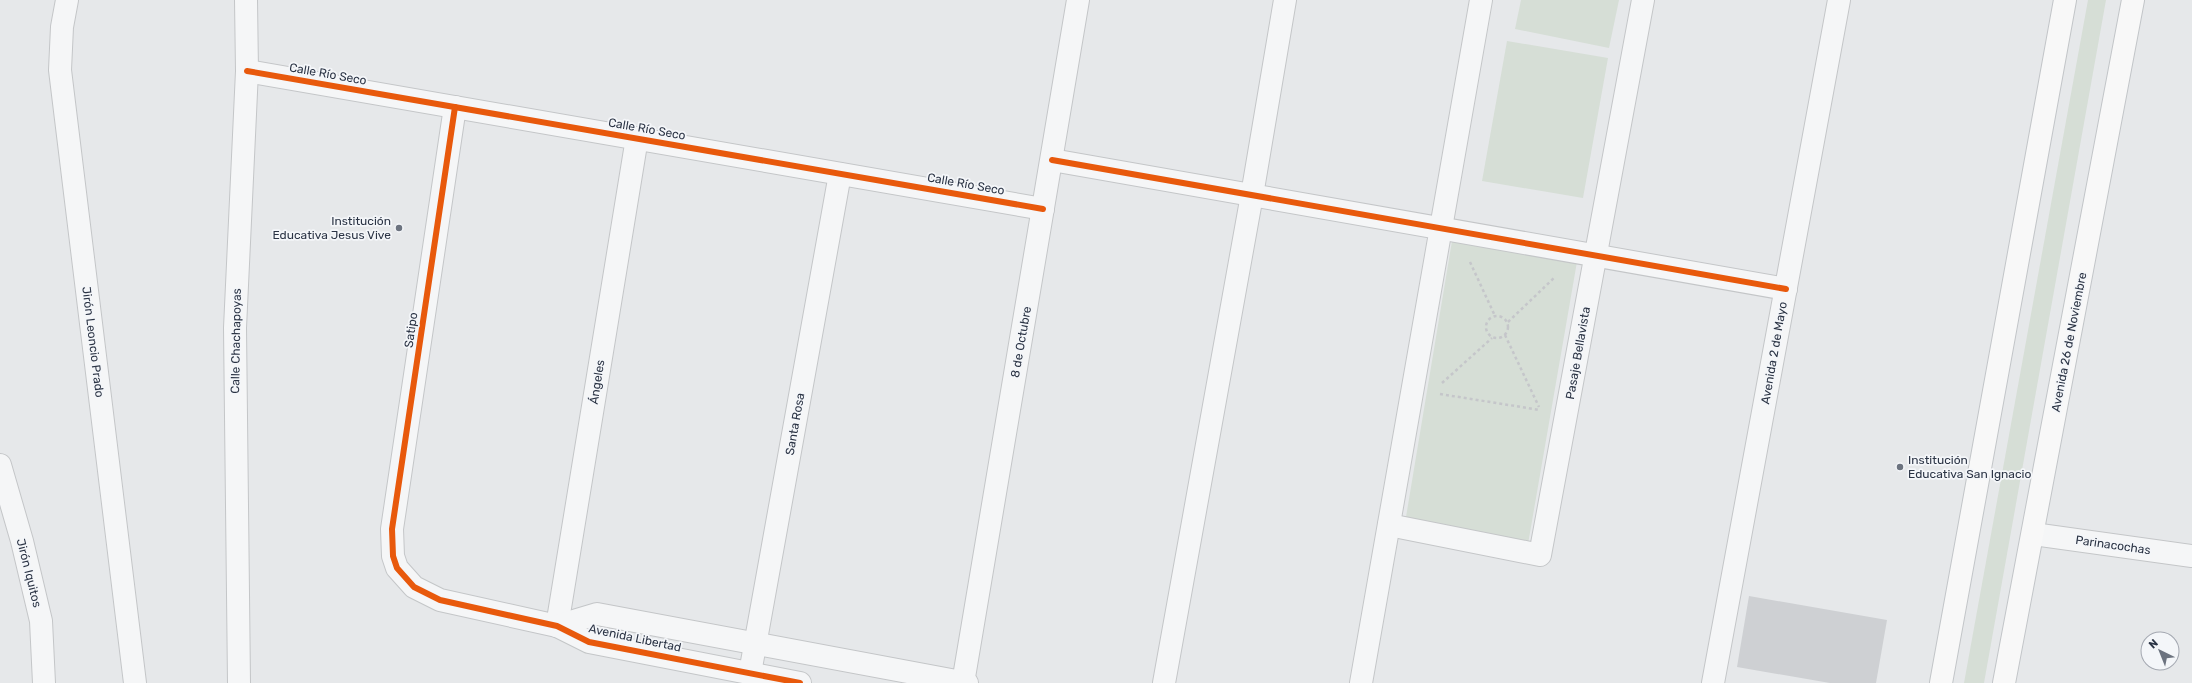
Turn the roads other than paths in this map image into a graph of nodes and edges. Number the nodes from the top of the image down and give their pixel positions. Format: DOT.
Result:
graph roads {
  1 [pos="67,0"];
  2 [pos="246,0"];
  3 [pos="1078,0"];
  4 [pos="1285,0"];
  5 [pos="1481,0"];
  6 [pos="1643,0"];
  7 [pos="1839,0"];
  8 [pos="2065,0"];
  9 [pos="2133,0"];
  10 [pos="247,71"];
  11 [pos="455,107"];
  12 [pos="637,138"];
  13 [pos="1052,160"];
  14 [pos="840,174"];
  15 [pos="1252,195"];
  16 [pos="1043,209"];
  17 [pos="1441,228"];
  18 [pos="1596,255"];
  19 [pos="1786,288"];
  20 [pos="0,465"];
  21 [pos="1389,524"];
  22 [pos="2033,534"];
  23 [pos="393,556"];
  24 [pos="2192,556"];
  25 [pos="557,626"];
  26 [pos="756,643"];
  27 [pos="750,674"];
  28 [pos="44,683"];
  29 [pos="135,683"];
  30 [pos="240,683"];
  31 [pos="800,683"];
  32 [pos="964,683"];
  33 [pos="1164,683"];
  34 [pos="1361,683"];
  35 [pos="1713,683"];
  36 [pos="1942,683"];
  37 [pos="2004,683"];
  1 -- 29 [label="street, Jirón Leoncio Prado"];
  2 -- 10 [label="street, Calle Chachapoyas"];
  3 -- 13 [label="street, 8 de Octubre"];
  4 -- 15 [label="street"];
  5 -- 17 [label="street"];
  6 -- 18 [label="street, Pasaje Bellavista"];
  7 -- 19 [label="street, Avenida 2 de Mayo"];
  8 -- 36 [label="main road"];
  9 -- 22 [label="main road, Avenida 26 de Noviembre"];
  10 -- 11 [label="street, Calle Río Seco"];
  10 -- 30 [label="street, Calle Chachapoyas"];
  11 -- 12 [label="street, Calle Río Seco"];
  11 -- 23 [label="street, Satipo"];
  12 -- 14 [label="street, Calle Río Seco"];
  12 -- 25 [label="street, Ángeles"];
  13 -- 15 [label="street"];
  13 -- 16 [label="street, 8 de Octubre"];
  14 -- 16 [label="street, Calle Río Seco"];
  14 -- 26 [label="street, Santa Rosa"];
  15 -- 17 [label="street"];
  15 -- 33 [label="street"];
  16 -- 32 [label="street, 8 de Octubre"];
  17 -- 18 [label="street"];
  17 -- 21 [label="street"];
  18 -- 19 [label="street"];
  18 -- 21 [label="street, Pasaje Bellavista"];
  19 -- 35 [label="street, Avenida 2 de Mayo"];
  20 -- 28 [label="street, Jirón Iquitos"];
  21 -- 34 [label="street"];
  22 -- 24 [label="street, Parinacochas"];
  22 -- 37 [label="main road, Avenida 26 de Noviembre"];
  23 -- 25 [label="street, Avenida Libertad"];
  25 -- 26 [label="street, Avenida Libertad"];
  25 -- 27 [label="street, Avenida Libertad"];
  26 -- 27 [label="street, Santa Rosa"];
  26 -- 32 [label="street, Avenida Libertad"];
  27 -- 31 [label="street, Avenida Libertad"];
}
